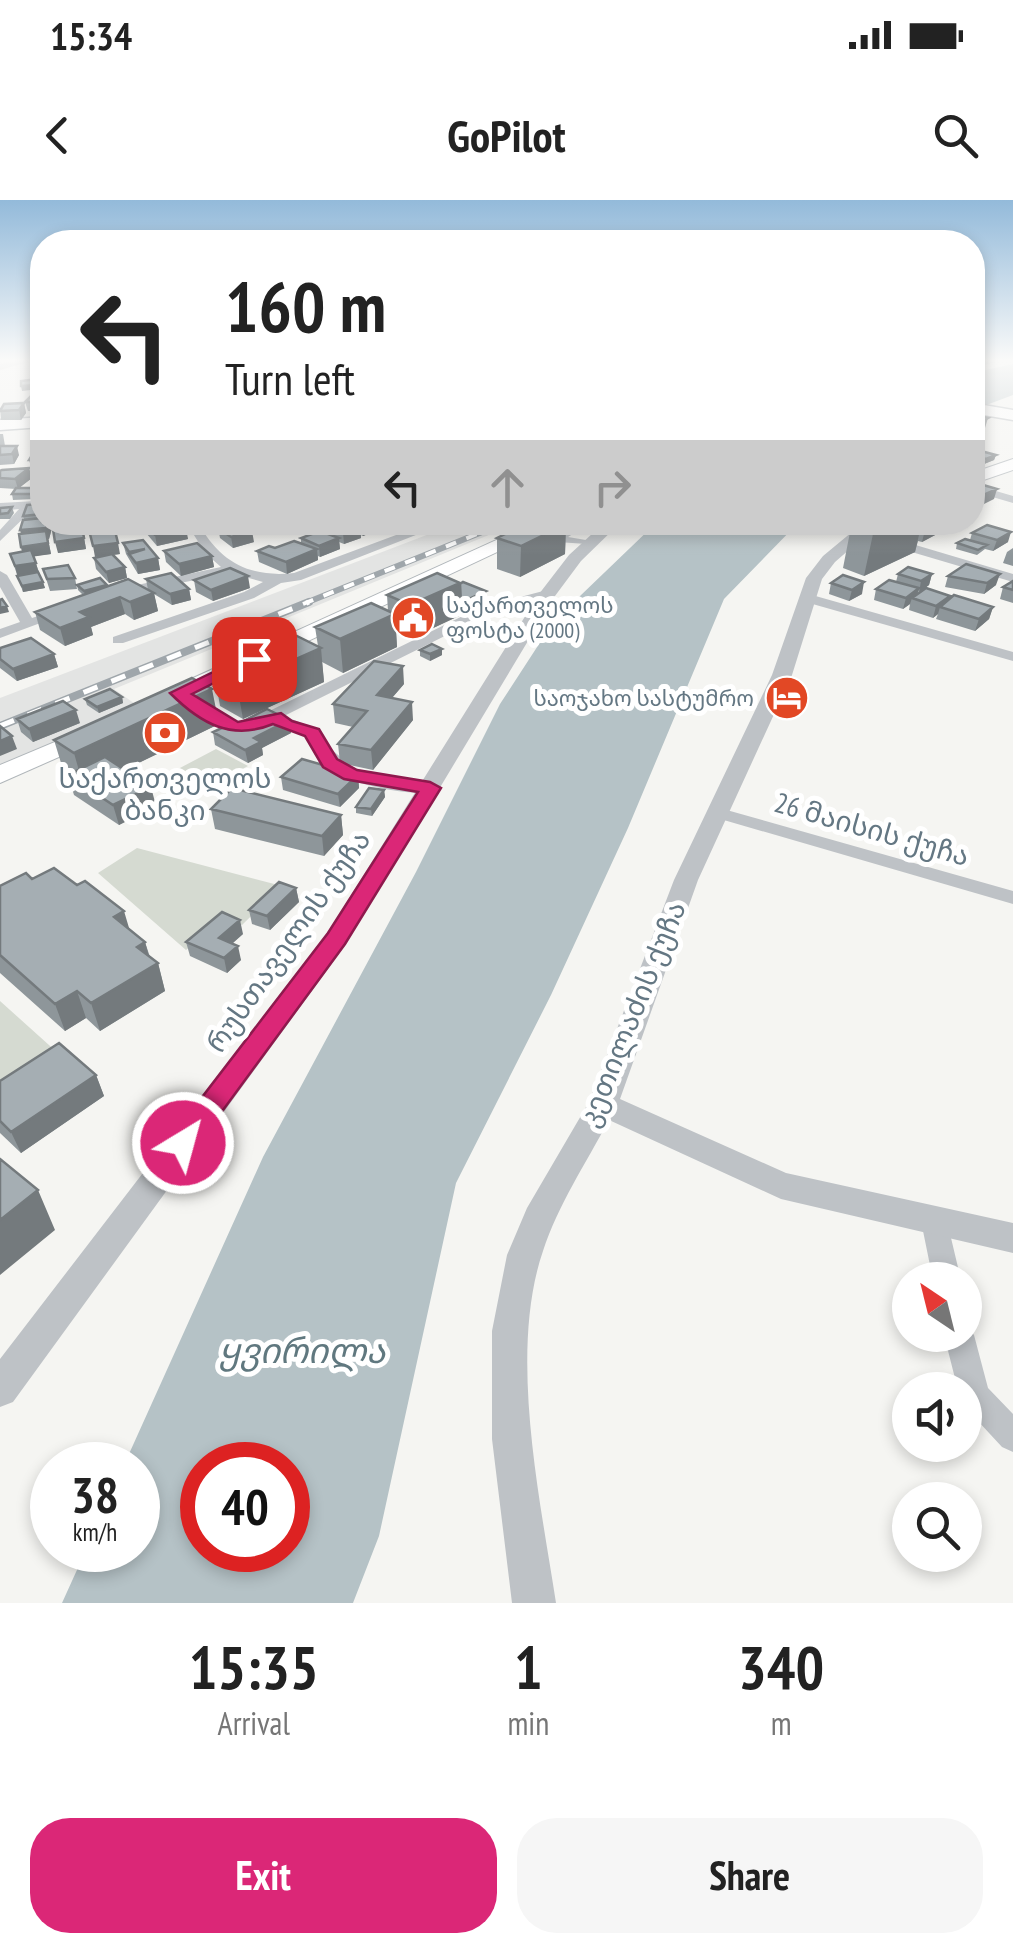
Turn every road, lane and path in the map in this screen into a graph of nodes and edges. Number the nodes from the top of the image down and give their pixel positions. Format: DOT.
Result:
graph roads {
  1 [pos="1011,466"];
  2 [pos="985,475"];
  3 [pos="985,491"];
  4 [pos="1013,500"];
  5 [pos="30,505"];
  6 [pos="0,507"];
  7 [pos="30,510"];
  8 [pos="197,535"];
  9 [pos="408,535"];
  10 [pos="553,535"];
  11 [pos="570,535"];
  12 [pos="592,535"];
  13 [pos="859,535"];
  14 [pos="888,535"];
  15 [pos="0,537"];
  16 [pos="583,542"];
  17 [pos="230,569"];
  18 [pos="0,576"];
  19 [pos="1013,578"];
  20 [pos="275,581"];
  21 [pos="547,594"];
  22 [pos="103,598"];
  23 [pos="808,598"];
  24 [pos="84,605"];
  25 [pos="28,624"];
  26 [pos="0,634"];
  27 [pos="118,640"];
  28 [pos="1013,657"];
  29 [pos="179,693"];
  30 [pos="147,708"];
  31 [pos="275,717"];
  32 [pos="114,723"];
  33 [pos="0,775"];
  34 [pos="430,788"];
  35 [pos="716,812"];
  36 [pos="1013,898"];
  37 [pos="603,1104"];
  38 [pos="934,1221"];
  39 [pos="1013,1238"];
  40 [pos="943,1262"];
  41 [pos="963,1352"];
  42 [pos="0,1389"];
  43 [pos="1013,1436"];
  44 [pos="534,1603"];
  1 -- 2 [label="main road"];
  3 -- 4 [label="street"];
  5 -- 6 [label="street"];
  7 -- 15 [label="street"];
  8 -- 17 [label="street"];
  9 -- 20 [label="street"];
  10 -- 29 [label="main road"];
  11 -- 16 [label="street"];
  12 -- 21 [label="street, რუსთაველის ქუჩა"];
  13 -- 23 [label="street, კეთილაძის ქუჩა"];
  14 -- 19 [label="street"];
  17 -- 20 [label="street"];
  17 -- 22 [label="street"];
  18 -- 25 [label="street"];
  20 -- 27 [label="street"];
  21 -- 31 [label="street"];
  21 -- 34 [label="street, რუსთაველის ქუჩა"];
  23 -- 28 [label="street"];
  23 -- 35 [label="street, კეთილაძის ქუჩა"];
  24 -- 25 [label="street"];
  25 -- 26 [label="street"];
  29 -- 30 [label="main road"];
  29 -- 31 [label="street"];
  31 -- 34 [label="street"];
  32 -- 33 [label="main road"];
  34 -- 42 [label="street, რუსთაველის ქუჩა"];
  35 -- 36 [label="street, 26 მაისის ქუჩა"];
  35 -- 37 [label="street, კეთილაძის ქუჩა"];
  37 -- 38 [label="street"];
  37 -- 44 [label="street, კეთილაძის ქუჩა"];
  38 -- 39 [label="street"];
  38 -- 40 [label="street"];
  41 -- 43 [label="street"];
}
